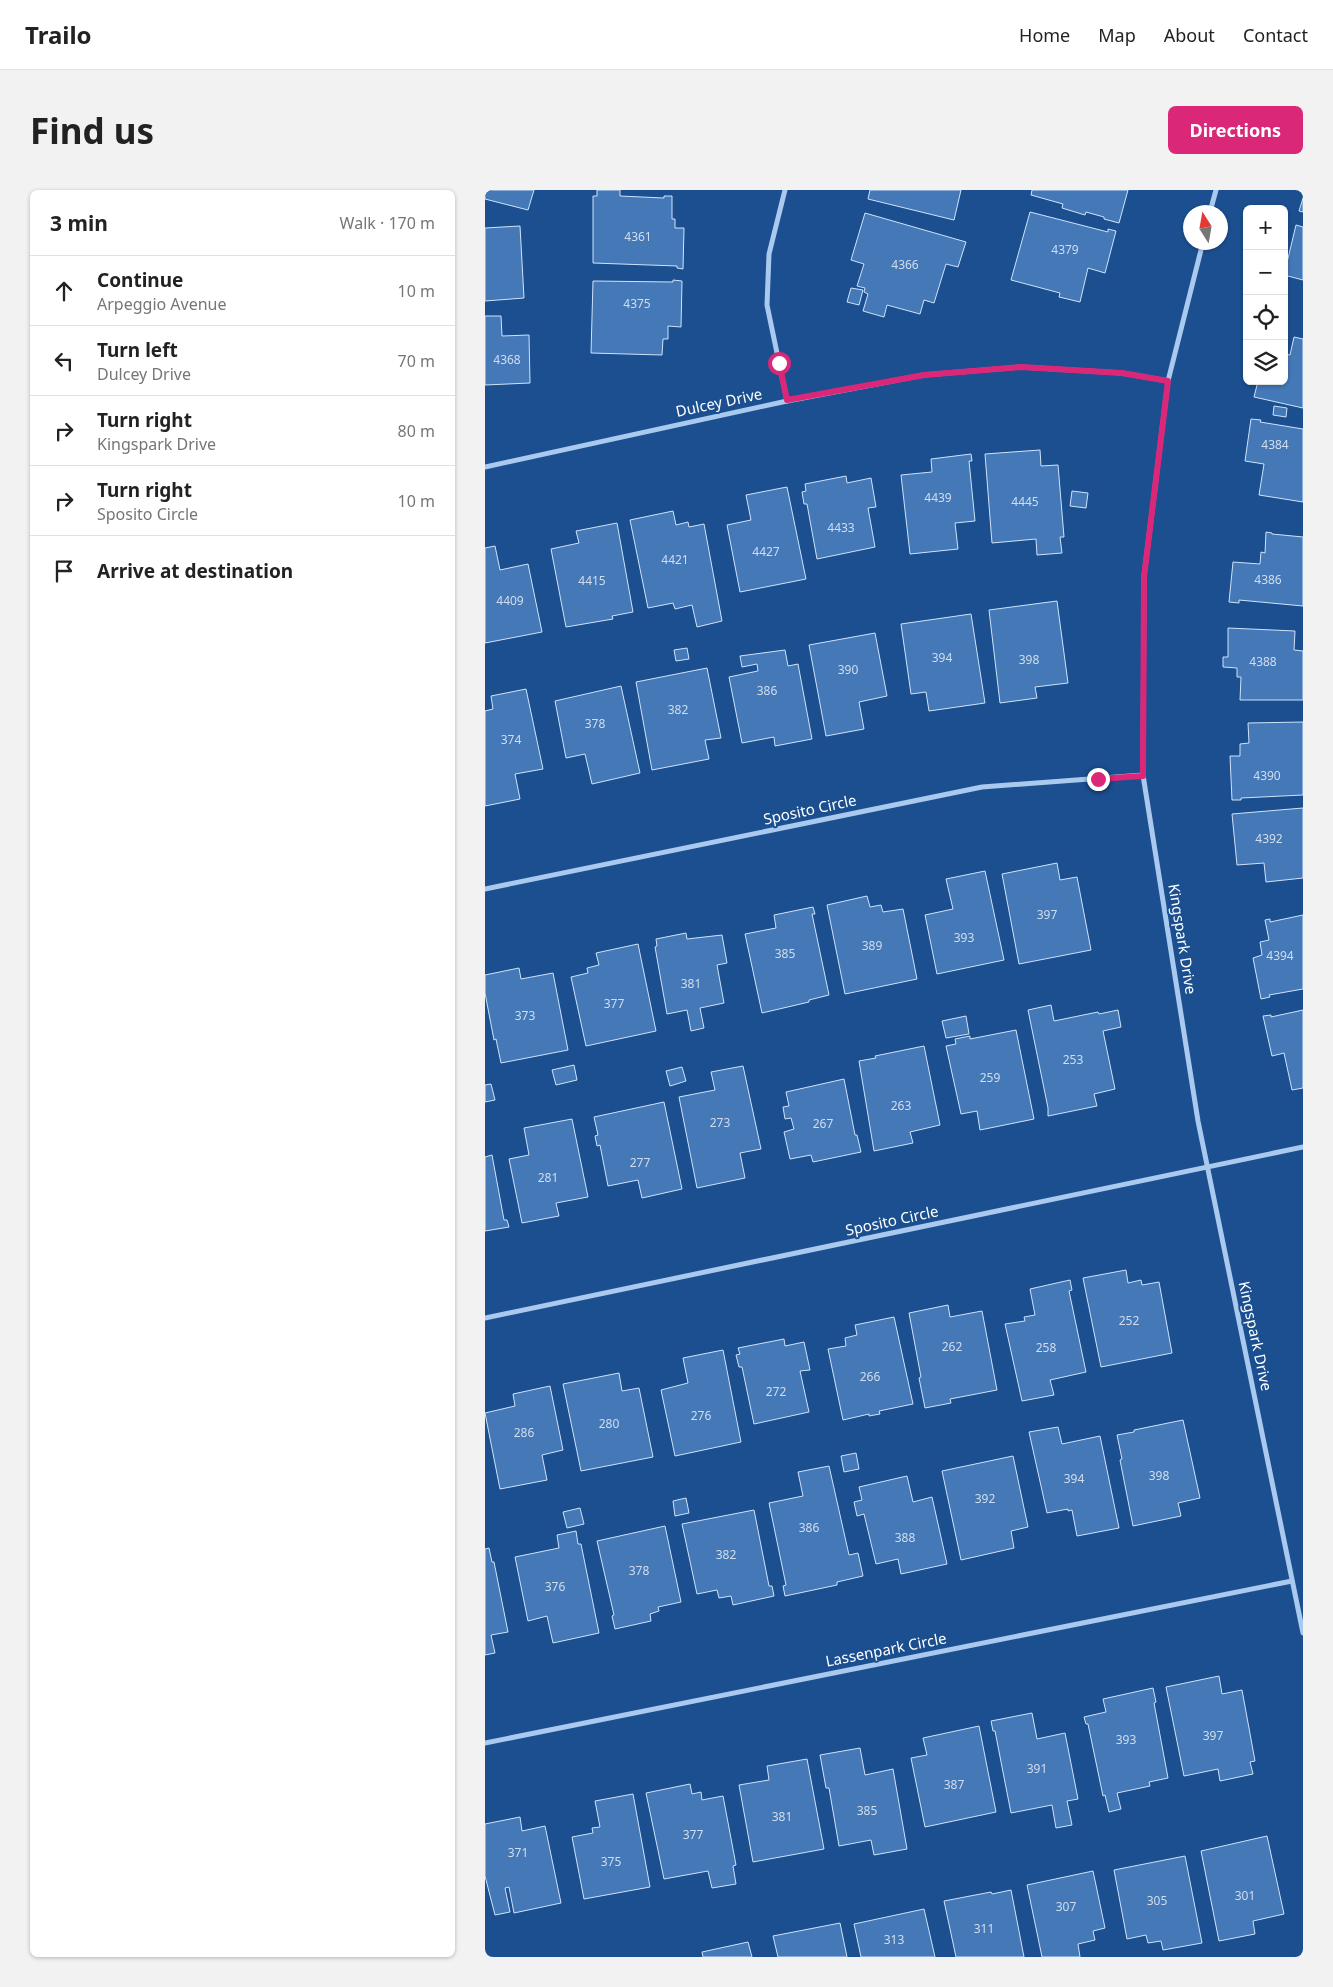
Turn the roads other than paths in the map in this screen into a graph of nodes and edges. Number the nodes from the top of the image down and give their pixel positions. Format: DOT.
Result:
graph roads {
  1 [pos="785,190"];
  2 [pos="1216,190"];
  3 [pos="1212,205"];
  4 [pos="1201,250"];
  5 [pos="1168,381"];
  6 [pos="787,400"];
  7 [pos="485,467"];
  8 [pos="1143,776"];
  9 [pos="485,889"];
  10 [pos="1303,1147"];
  11 [pos="1208,1168"];
  12 [pos="485,1318"];
  13 [pos="1292,1581"];
  14 [pos="1303,1633"];
  15 [pos="485,1743"];
  1 -- 6 [label="street"];
  2 -- 3 [label="street"];
  4 -- 5 [label="street, Kingspark Drive"];
  5 -- 6 [label="street, Dulcey Drive"];
  5 -- 8 [label="street, Kingspark Drive"];
  6 -- 7 [label="street, Dulcey Drive"];
  8 -- 9 [label="street, Sposito Circle"];
  8 -- 11 [label="street, Kingspark Drive"];
  10 -- 11 [label="street, Sposito Circle"];
  11 -- 12 [label="street, Sposito Circle"];
  11 -- 13 [label="street, Kingspark Drive"];
  13 -- 14 [label="street, Kingspark Drive"];
  13 -- 15 [label="street, Lassenpark Circle"];
}
